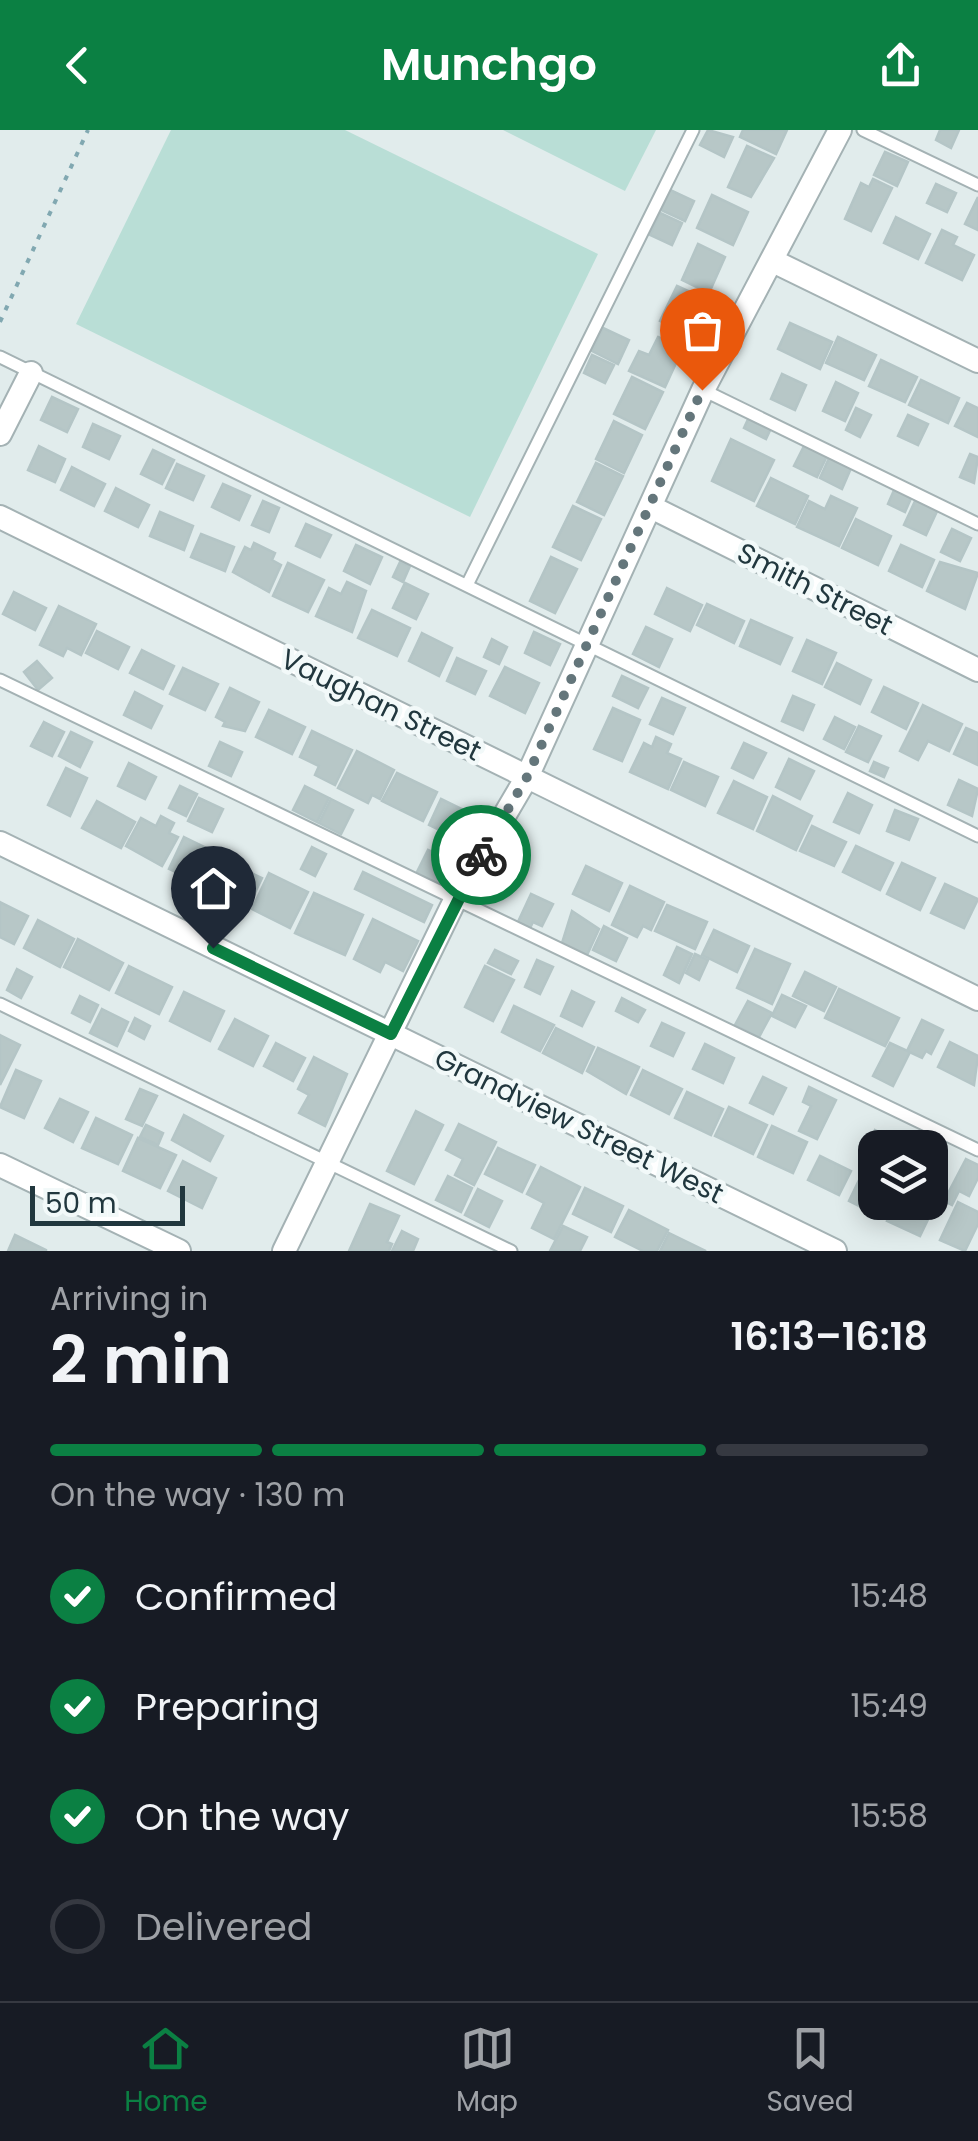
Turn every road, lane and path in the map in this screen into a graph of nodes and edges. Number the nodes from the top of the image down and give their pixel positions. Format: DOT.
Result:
graph roads {
  1 [pos="88,130"];
  2 [pos="693,130"];
  3 [pos="840,130"];
  4 [pos="863,130"];
  5 [pos="978,185"];
  6 [pos="772,261"];
  7 [pos="0,322"];
  8 [pos="0,357"];
  9 [pos="978,361"];
  10 [pos="31,373"];
  11 [pos="702,390"];
  12 [pos="0,434"];
  13 [pos="652,508"];
  14 [pos="0,517"];
  15 [pos="978,524"];
  16 [pos="467,586"];
  17 [pos="586,644"];
  18 [pos="978,670"];
  19 [pos="0,680"];
  20 [pos="527,777"];
  21 [pos="978,836"];
  22 [pos="0,843"];
  23 [pos="456,896"];
  24 [pos="978,999"];
  25 [pos="0,1004"];
  26 [pos="391,1034"];
  27 [pos="978,1150"];
  28 [pos="327,1160"];
  29 [pos="0,1165"];
  30 [pos="179,1251"];
  31 [pos="284,1251"];
  32 [pos="511,1251"];
  33 [pos="835,1251"];
  1 -- 7 [label="path"];
  2 -- 16 [label="lane"];
  3 -- 6 [label="street"];
  4 -- 5 [label="lane"];
  6 -- 9 [label="street"];
  6 -- 11 [label="street"];
  8 -- 10 [label="lane"];
  10 -- 12 [label="street"];
  10 -- 16 [label="lane"];
  11 -- 13 [label="street"];
  11 -- 15 [label="lane"];
  13 -- 17 [label="street"];
  13 -- 18 [label="street, Smith Street"];
  14 -- 20 [label="street, Vaughan Street"];
  16 -- 17 [label="lane"];
  17 -- 20 [label="street"];
  17 -- 21 [label="lane"];
  19 -- 23 [label="lane"];
  20 -- 23 [label="street"];
  20 -- 24 [label="street, Vaughan Street"];
  22 -- 26 [label="street, Grandview Street West"];
  23 -- 26 [label="street"];
  23 -- 27 [label="lane"];
  25 -- 28 [label="lane"];
  26 -- 28 [label="street"];
  26 -- 33 [label="street, Grandview Street West"];
  28 -- 31 [label="street"];
  28 -- 32 [label="lane"];
  29 -- 30 [label="street"];
}
